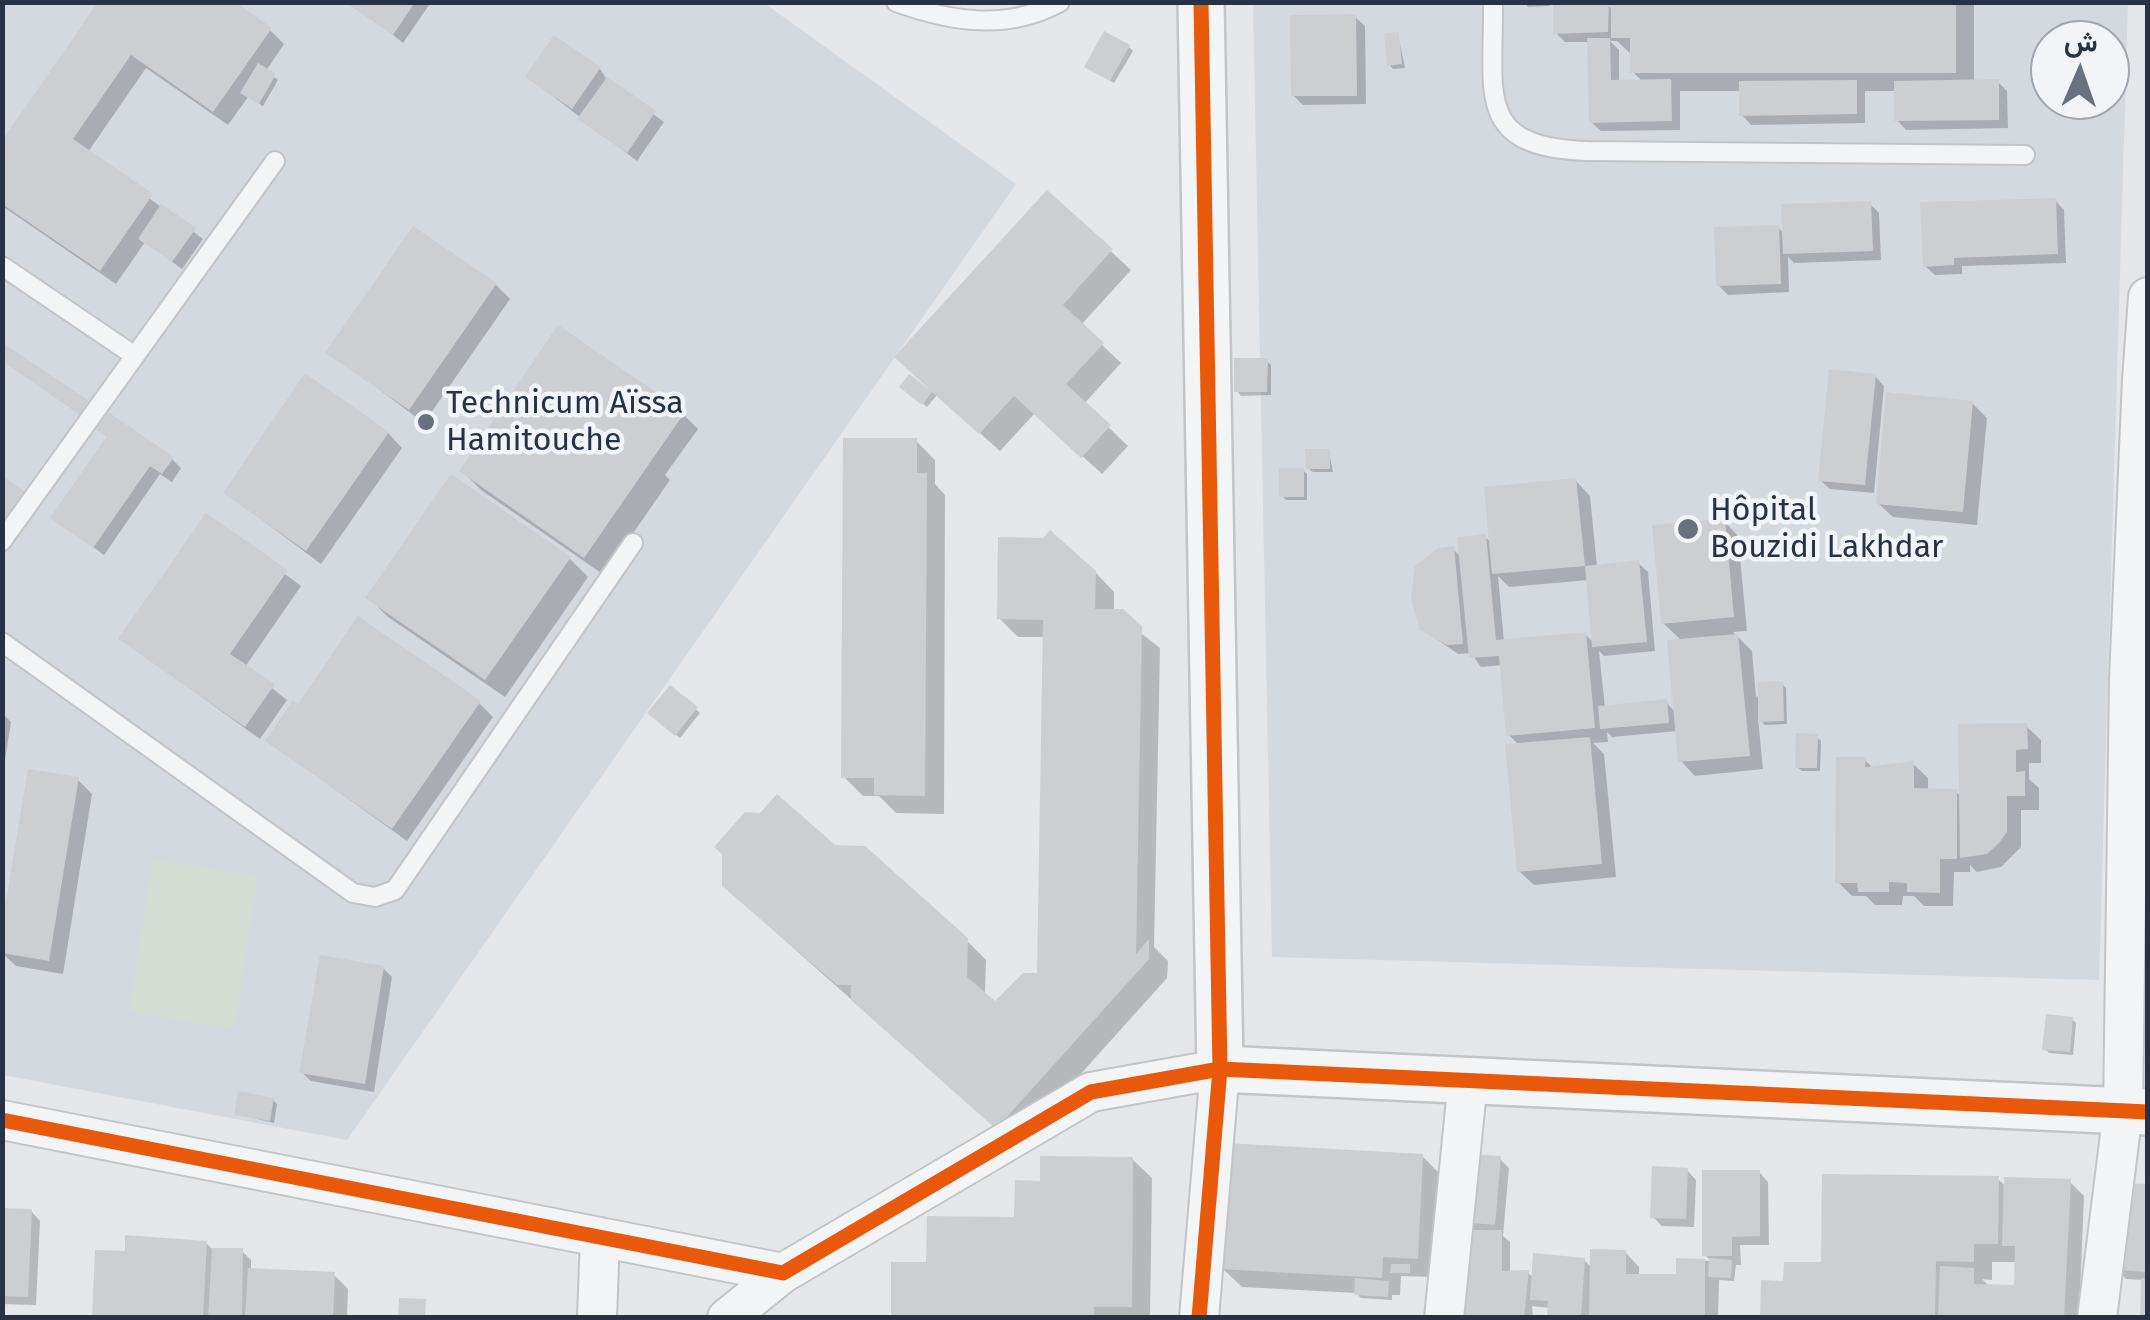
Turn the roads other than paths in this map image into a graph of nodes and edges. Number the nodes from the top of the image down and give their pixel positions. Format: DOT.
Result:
graph roads {
  1 [pos="896,2"];
  2 [pos="1060,2"];
  3 [pos="1201,2"];
  4 [pos="1492,2"];
  5 [pos="2026,155"];
  6 [pos="275,161"];
  7 [pos="2,266"];
  8 [pos="2148,297"];
  9 [pos="135,356"];
  10 [pos="2145,380"];
  11 [pos="2,540"];
  12 [pos="633,543"];
  13 [pos="2,642"];
  14 [pos="2138,679"];
  15 [pos="1220,1069"];
  16 [pos="1468,1080"];
  17 [pos="2135,1112"];
  18 [pos="2,1120"];
  19 [pos="600,1238"];
  20 [pos="783,1273"];
  21 [pos="598,1318"];
  22 [pos="727,1318"];
  23 [pos="1198,1318"];
  24 [pos="1444,1318"];
  25 [pos="2097,1318"];
  1 -- 2 [label="lane"];
  3 -- 15 [label="street"];
  4 -- 5 [label="lane"];
  6 -- 9 [label="lane"];
  7 -- 9 [label="lane"];
  8 -- 10 [label="street"];
  9 -- 11 [label="lane"];
  10 -- 14 [label="street"];
  12 -- 13 [label="lane"];
  14 -- 17 [label="street"];
  15 -- 16 [label="street"];
  15 -- 20 [label="street"];
  15 -- 23 [label="street"];
  16 -- 17 [label="street"];
  16 -- 24 [label="street"];
  17 -- 25 [label="street"];
  18 -- 19 [label="street"];
  19 -- 20 [label="street"];
  19 -- 21 [label="street"];
  20 -- 22 [label="street"];
}
